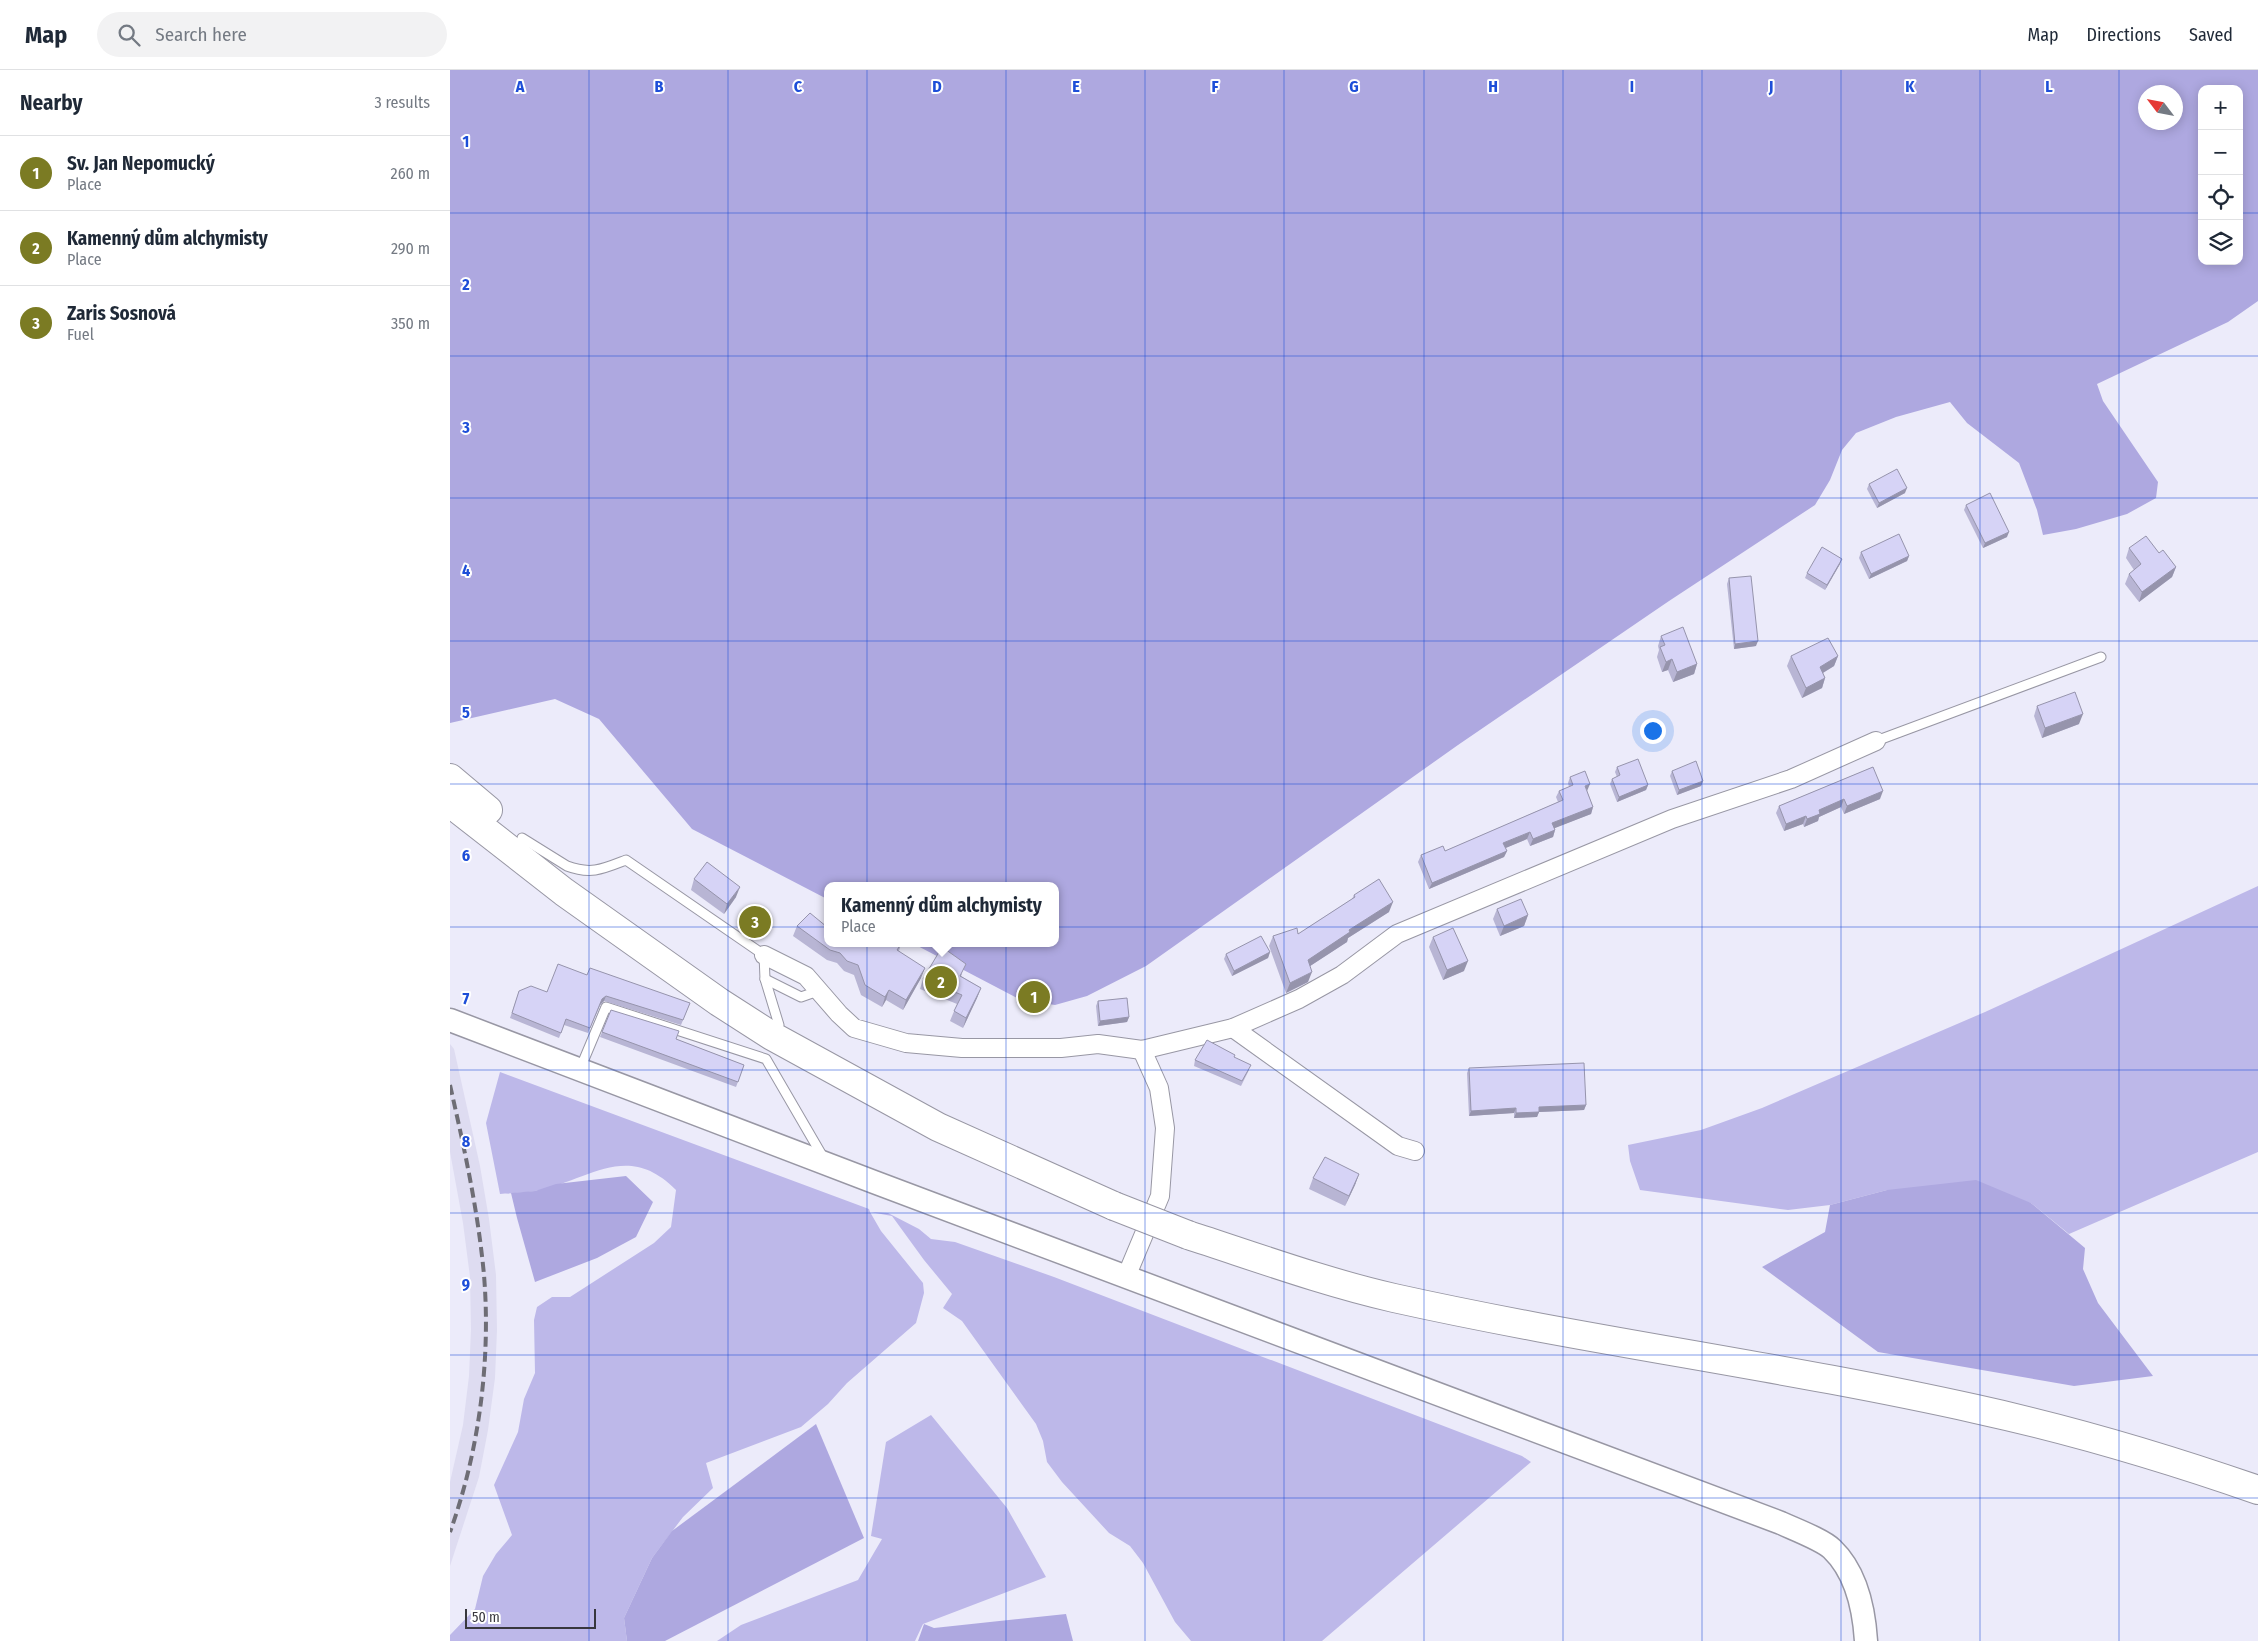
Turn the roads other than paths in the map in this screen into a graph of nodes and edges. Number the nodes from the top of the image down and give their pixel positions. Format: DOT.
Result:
graph roads {
  1 [pos="2101,657"];
  2 [pos="1876,741"];
  3 [pos="450,778"];
  4 [pos="450,803"];
  5 [pos="522,838"];
  6 [pos="764,955"];
  7 [pos="765,979"];
  8 [pos="818,991"];
  9 [pos="450,1020"];
  10 [pos="779,1025"];
  11 [pos="1233,1028"];
  12 [pos="1142,1050"];
  13 [pos="580,1070"];
  14 [pos="855,1081"];
  15 [pos="1415,1151"];
  16 [pos="826,1164"];
  17 [pos="1126,1277"];
  18 [pos="2258,1490"];
  19 [pos="1866,1641"];
  1 -- 2 [label="lane"];
  2 -- 11 [label="street"];
  3 -- 5 [label="main road"];
  4 -- 14 [label="main road"];
  5 -- 6 [label="lane"];
  5 -- 10 [label="main road"];
  6 -- 7 [label="lane"];
  6 -- 8 [label="street"];
  7 -- 8 [label="lane"];
  7 -- 10 [label="lane"];
  8 -- 12 [label="street"];
  9 -- 13 [label="street"];
  10 -- 14 [label="main road"];
  11 -- 12 [label="street"];
  11 -- 15 [label="street"];
  12 -- 17 [label="street"];
  13 -- 16 [label="street"];
  13 -- 16 [label="lane"];
  14 -- 18 [label="main road, bridge"];
  16 -- 17 [label="street"];
  17 -- 19 [label="street"];
}
